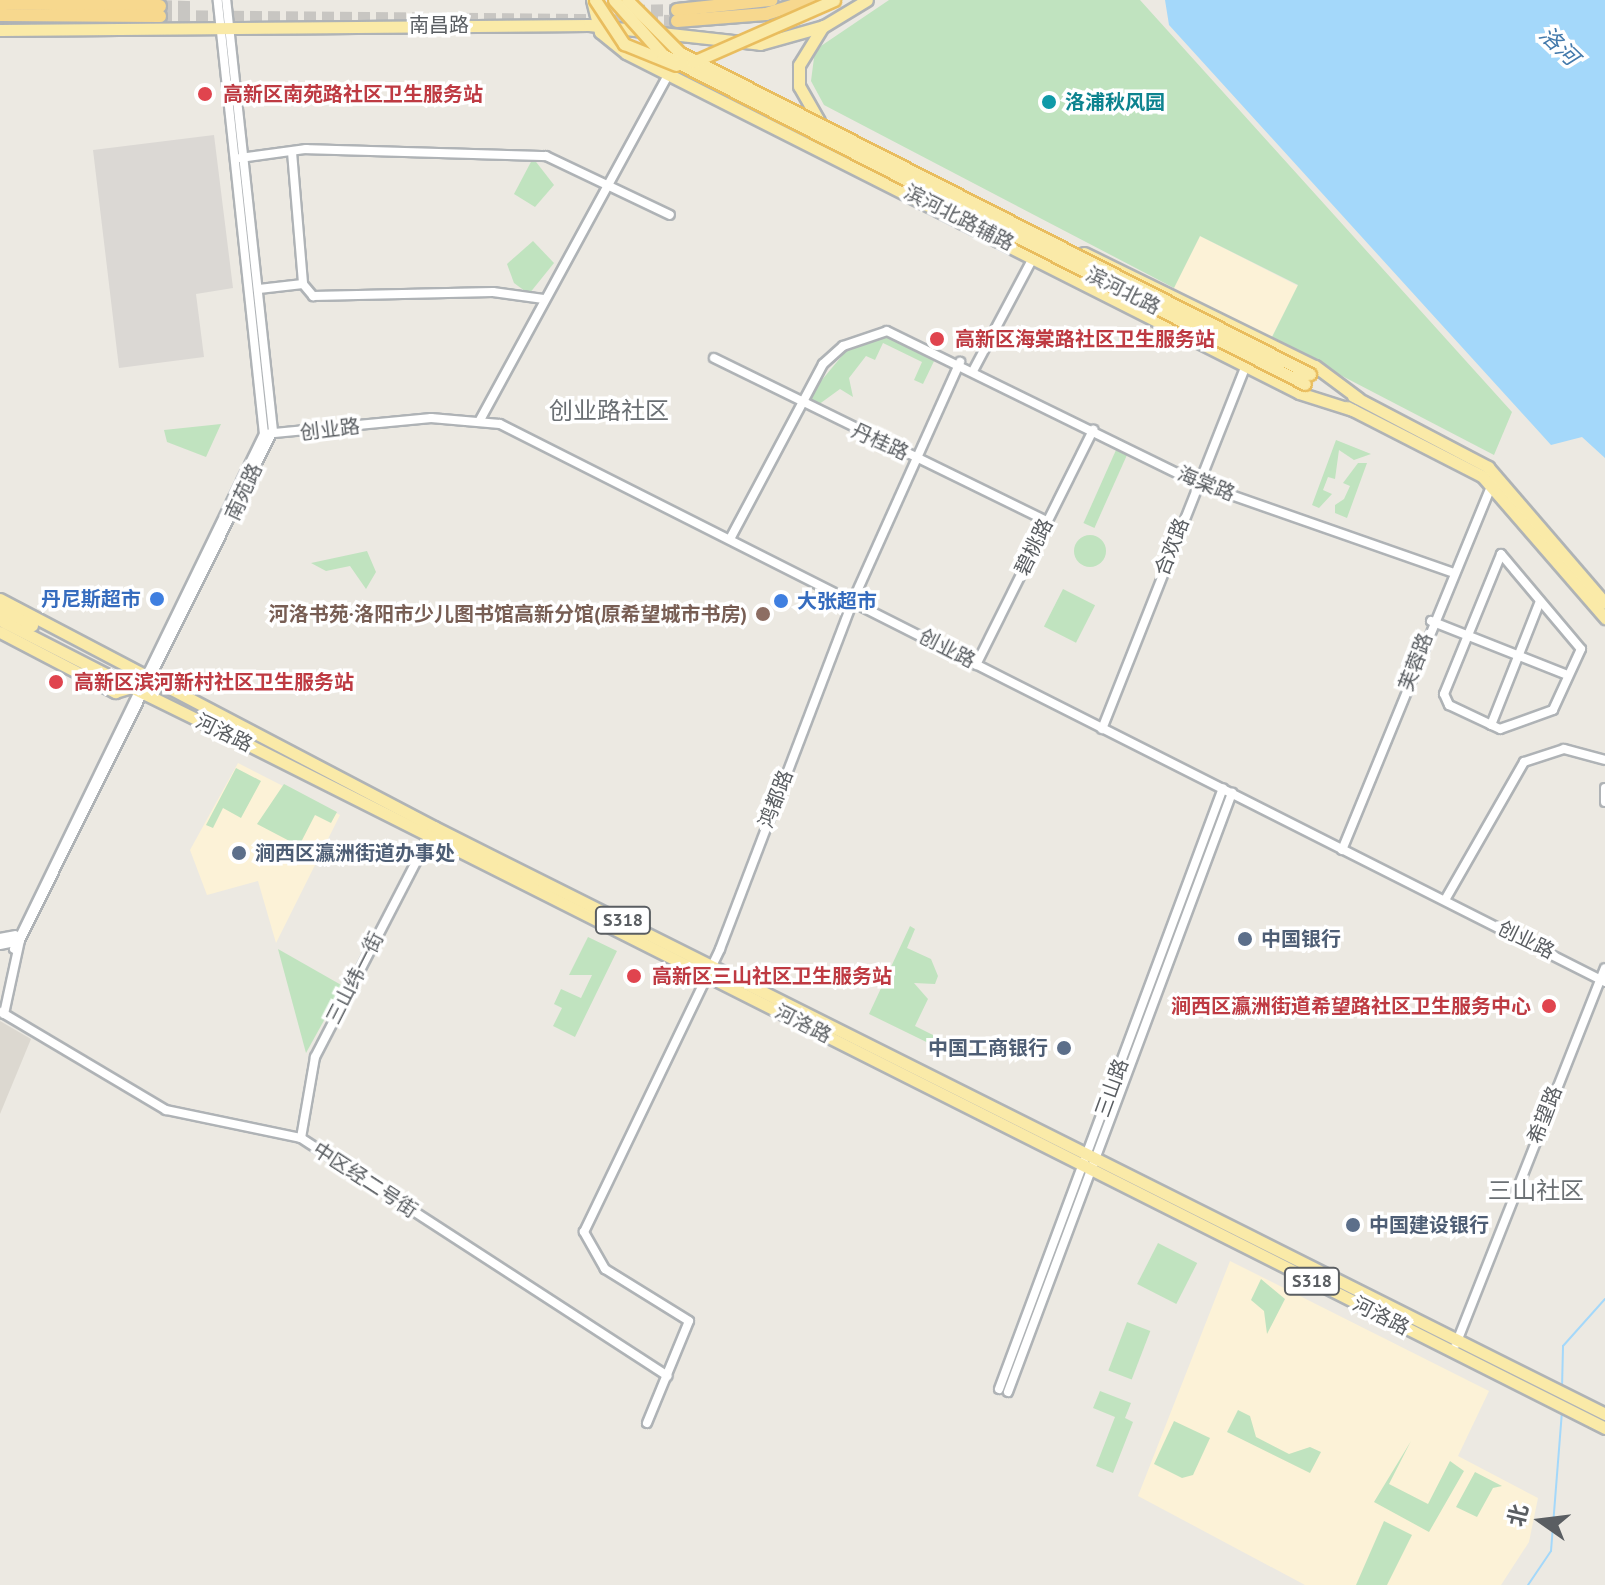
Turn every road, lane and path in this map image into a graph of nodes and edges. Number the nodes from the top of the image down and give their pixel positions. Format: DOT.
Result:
graph roads {
  1 [pos="218,0"];
  2 [pos="226,0"];
  3 [pos="594,0"];
  4 [pos="614,0"];
  5 [pos="624,0"];
  6 [pos="771,0"];
  7 [pos="811,0"];
  8 [pos="834,0"];
  9 [pos="867,0"];
  10 [pos="0,3"];
  11 [pos="0,15"];
  12 [pos="598,25"];
  13 [pos="824,26"];
  14 [pos="222,28"];
  15 [pos="637,29"];
  16 [pos="0,30"];
  17 [pos="677,59"];
  18 [pos="669,74"];
  19 [pos="819,121"];
  20 [pos="292,152"];
  21 [pos="241,158"];
  22 [pos="606,185"];
  23 [pos="670,215"];
  24 [pos="1046,234"];
  25 [pos="1034,256"];
  26 [pos="303,284"];
  27 [pos="259,289"];
  28 [pos="544,299"];
  29 [pos="714,358"];
  30 [pos="960,362"];
  31 [pos="1246,366"];
  32 [pos="974,369"];
  33 [pos="1308,379"];
  34 [pos="797,402"];
  35 [pos="1356,404"];
  36 [pos="480,417"];
  37 [pos="1093,430"];
  38 [pos="268,432"];
  39 [pos="912,457"];
  40 [pos="1493,481"];
  41 [pos="1197,483"];
  42 [pos="1047,521"];
  43 [pos="731,537"];
  44 [pos="1451,572"];
  45 [pos="0,599"];
  46 [pos="853,600"];
  47 [pos="1540,601"];
  48 [pos="1605,603"];
  49 [pos="0,609"];
  50 [pos="1605,618"];
  51 [pos="0,620"];
  52 [pos="1431,621"];
  53 [pos="0,632"];
  54 [pos="1469,636"];
  55 [pos="34,637"];
  56 [pos="92,649"];
  57 [pos="1518,655"];
  58 [pos="977,663"];
  59 [pos="1565,674"];
  60 [pos="148,679"];
  61 [pos="138,690"];
  62 [pos="1491,725"];
  63 [pos="1103,728"];
  64 [pos="1605,760"];
  65 [pos="1605,788"];
  66 [pos="1227,791"];
  67 [pos="1605,802"];
  68 [pos="432,832"];
  69 [pos="1343,848"];
  70 [pos="1446,898"];
  71 [pos="0,938"];
  72 [pos="17,939"];
  73 [pos="0,945"];
  74 [pos="711,970"];
  75 [pos="1603,975"];
  76 [pos="1,1013"];
  77 [pos="301,1138"];
  78 [pos="1092,1155"];
  79 [pos="1088,1168"];
  80 [pos="1458,1338"];
  81 [pos="1452,1352"];
  82 [pos="667,1376"];
  83 [pos="999,1389"];
  84 [pos="1008,1392"];
  85 [pos="1605,1414"];
  86 [pos="647,1423"];
  87 [pos="1605,1428"];
  1 -- 14 [label="street"];
  2 -- 14 [label="street"];
  3 -- 8 [label="main road, bridge"];
  3 -- 12 [label="main road"];
  4 -- 33 [label="main road, 滨河北路, bridge"];
  5 -- 15 [label="main road, 滨河北路辅路"];
  5 -- 33 [label="main road, 滨河北路, bridge"];
  6 -- 7 [label="highway"];
  9 -- 13 [label="main road, 南昌路"];
  10 -- 11 [label="highway"];
  12 -- 14 [label="main road, 南昌路"];
  12 -- 15 [label="main road, 南昌路"];
  12 -- 18 [label="main road, 滨河北路辅路"];
  13 -- 15 [label="main road, 南昌路"];
  13 -- 19 [label="main road"];
  14 -- 16 [label="main road, 南昌路"];
  14 -- 21 [label="street"];
  14 -- 38 [label="street"];
  15 -- 17 [label="main road, 滨河北路辅路"];
  17 -- 18 [label="street"];
  17 -- 19 [label="main road, 滨河北路辅路"];
  18 -- 22 [label="street"];
  18 -- 25 [label="main road, 滨河北路辅路"];
  19 -- 24 [label="main road, 滨河北路辅路"];
  20 -- 21 [label="street"];
  20 -- 22 [label="street"];
  20 -- 26 [label="street"];
  21 -- 27 [label="street"];
  22 -- 23 [label="street"];
  22 -- 28 [label="street"];
  24 -- 25 [label="street"];
  24 -- 35 [label="main road, 滨河北路辅路"];
  25 -- 31 [label="main road, 滨河北路辅路"];
  25 -- 32 [label="street"];
  26 -- 27 [label="street"];
  26 -- 28 [label="street"];
  27 -- 38 [label="street"];
  28 -- 36 [label="street"];
  29 -- 34 [label="street, 丹桂路"];
  30 -- 32 [label="street, 海棠路"];
  30 -- 34 [label="street, 海棠路"];
  30 -- 39 [label="street, 鸿都路"];
  31 -- 35 [label="main road, 滨河北路辅路"];
  31 -- 41 [label="street, 合欢路"];
  32 -- 37 [label="street, 海棠路"];
  33 -- 35 [label="main road, 滨河北路"];
  34 -- 39 [label="street, 丹桂路"];
  34 -- 43 [label="street, 海棠路"];
  35 -- 40 [label="main road, 滨河北路"];
  36 -- 38 [label="street, 创业路"];
  36 -- 43 [label="street, 创业路"];
  37 -- 41 [label="street, 海棠路"];
  37 -- 42 [label="street, 碧桃路"];
  38 -- 60 [label="street, 南苑路"];
  39 -- 42 [label="street, 丹桂路"];
  39 -- 46 [label="street, 鸿都路"];
  40 -- 44 [label="street, 芙蓉路"];
  40 -- 48 [label="main road, 滨河北路"];
  40 -- 50 [label="main road, 滨河北路"];
  41 -- 44 [label="street, 海棠路"];
  41 -- 63 [label="street, 合欢路"];
  42 -- 58 [label="street, 碧桃路"];
  43 -- 46 [label="street, 创业路"];
  44 -- 52 [label="street, 芙蓉路"];
  45 -- 56 [label="main road, 河洛路"];
  46 -- 58 [label="street, 创业路"];
  46 -- 74 [label="street, 鸿都路"];
  47 -- 54 [label="street"];
  47 -- 57 [label="street"];
  47 -- 59 [label="street"];
  49 -- 55 [label="main road"];
  51 -- 55 [label="main road"];
  52 -- 54 [label="street"];
  52 -- 69 [label="street, 芙蓉路"];
  53 -- 55 [label="main road, 河洛路"];
  54 -- 57 [label="street"];
  54 -- 62 [label="street"];
  55 -- 56 [label="main road, 河洛路 / S318"];
  55 -- 61 [label="main road, 河洛路 / S318"];
  56 -- 60 [label="main road, 河洛路 / S318"];
  57 -- 59 [label="street"];
  57 -- 62 [label="street"];
  58 -- 63 [label="street, 创业路"];
  59 -- 62 [label="street"];
  60 -- 61 [label="street, 南苑路"];
  60 -- 68 [label="main road, 河洛路 / S318"];
  61 -- 68 [label="main road, 河洛路 / S318"];
  61 -- 72 [label="street, 南苑路"];
  63 -- 66 [label="street, 创业路"];
  64 -- 70 [label="street"];
  65 -- 67 [label="street"];
  66 -- 69 [label="street, 创业路"];
  66 -- 78 [label="street, 三山路"];
  68 -- 74 [label="main road, 河洛路 / S318"];
  68 -- 77 [label="street, 三山纬一街"];
  69 -- 70 [label="street, 创业路"];
  70 -- 75 [label="street, 创业路"];
  71 -- 72 [label="street"];
  72 -- 73 [label="street"];
  72 -- 76 [label="street, 南苑路"];
  74 -- 78 [label="main road, 河洛路 / S318"];
  74 -- 79 [label="main road, 河洛路 / S318"];
  74 -- 82 [label="street, 鸿都路"];
  75 -- 80 [label="street, 希望路"];
  76 -- 77 [label="street, 中区经二号街"];
  77 -- 82 [label="street, 中区经二号街"];
  78 -- 79 [label="street, 三山路"];
  78 -- 80 [label="main road, 河洛路 / S318"];
  79 -- 81 [label="main road, 河洛路 / S318"];
  79 -- 83 [label="street, 三山路"];
  79 -- 84 [label="street, 三山路"];
  80 -- 81 [label="street, 希望路"];
  80 -- 85 [label="main road, 河洛路 / S318"];
  81 -- 87 [label="main road, 河洛路 / S318"];
  82 -- 86 [label="street"];
}
